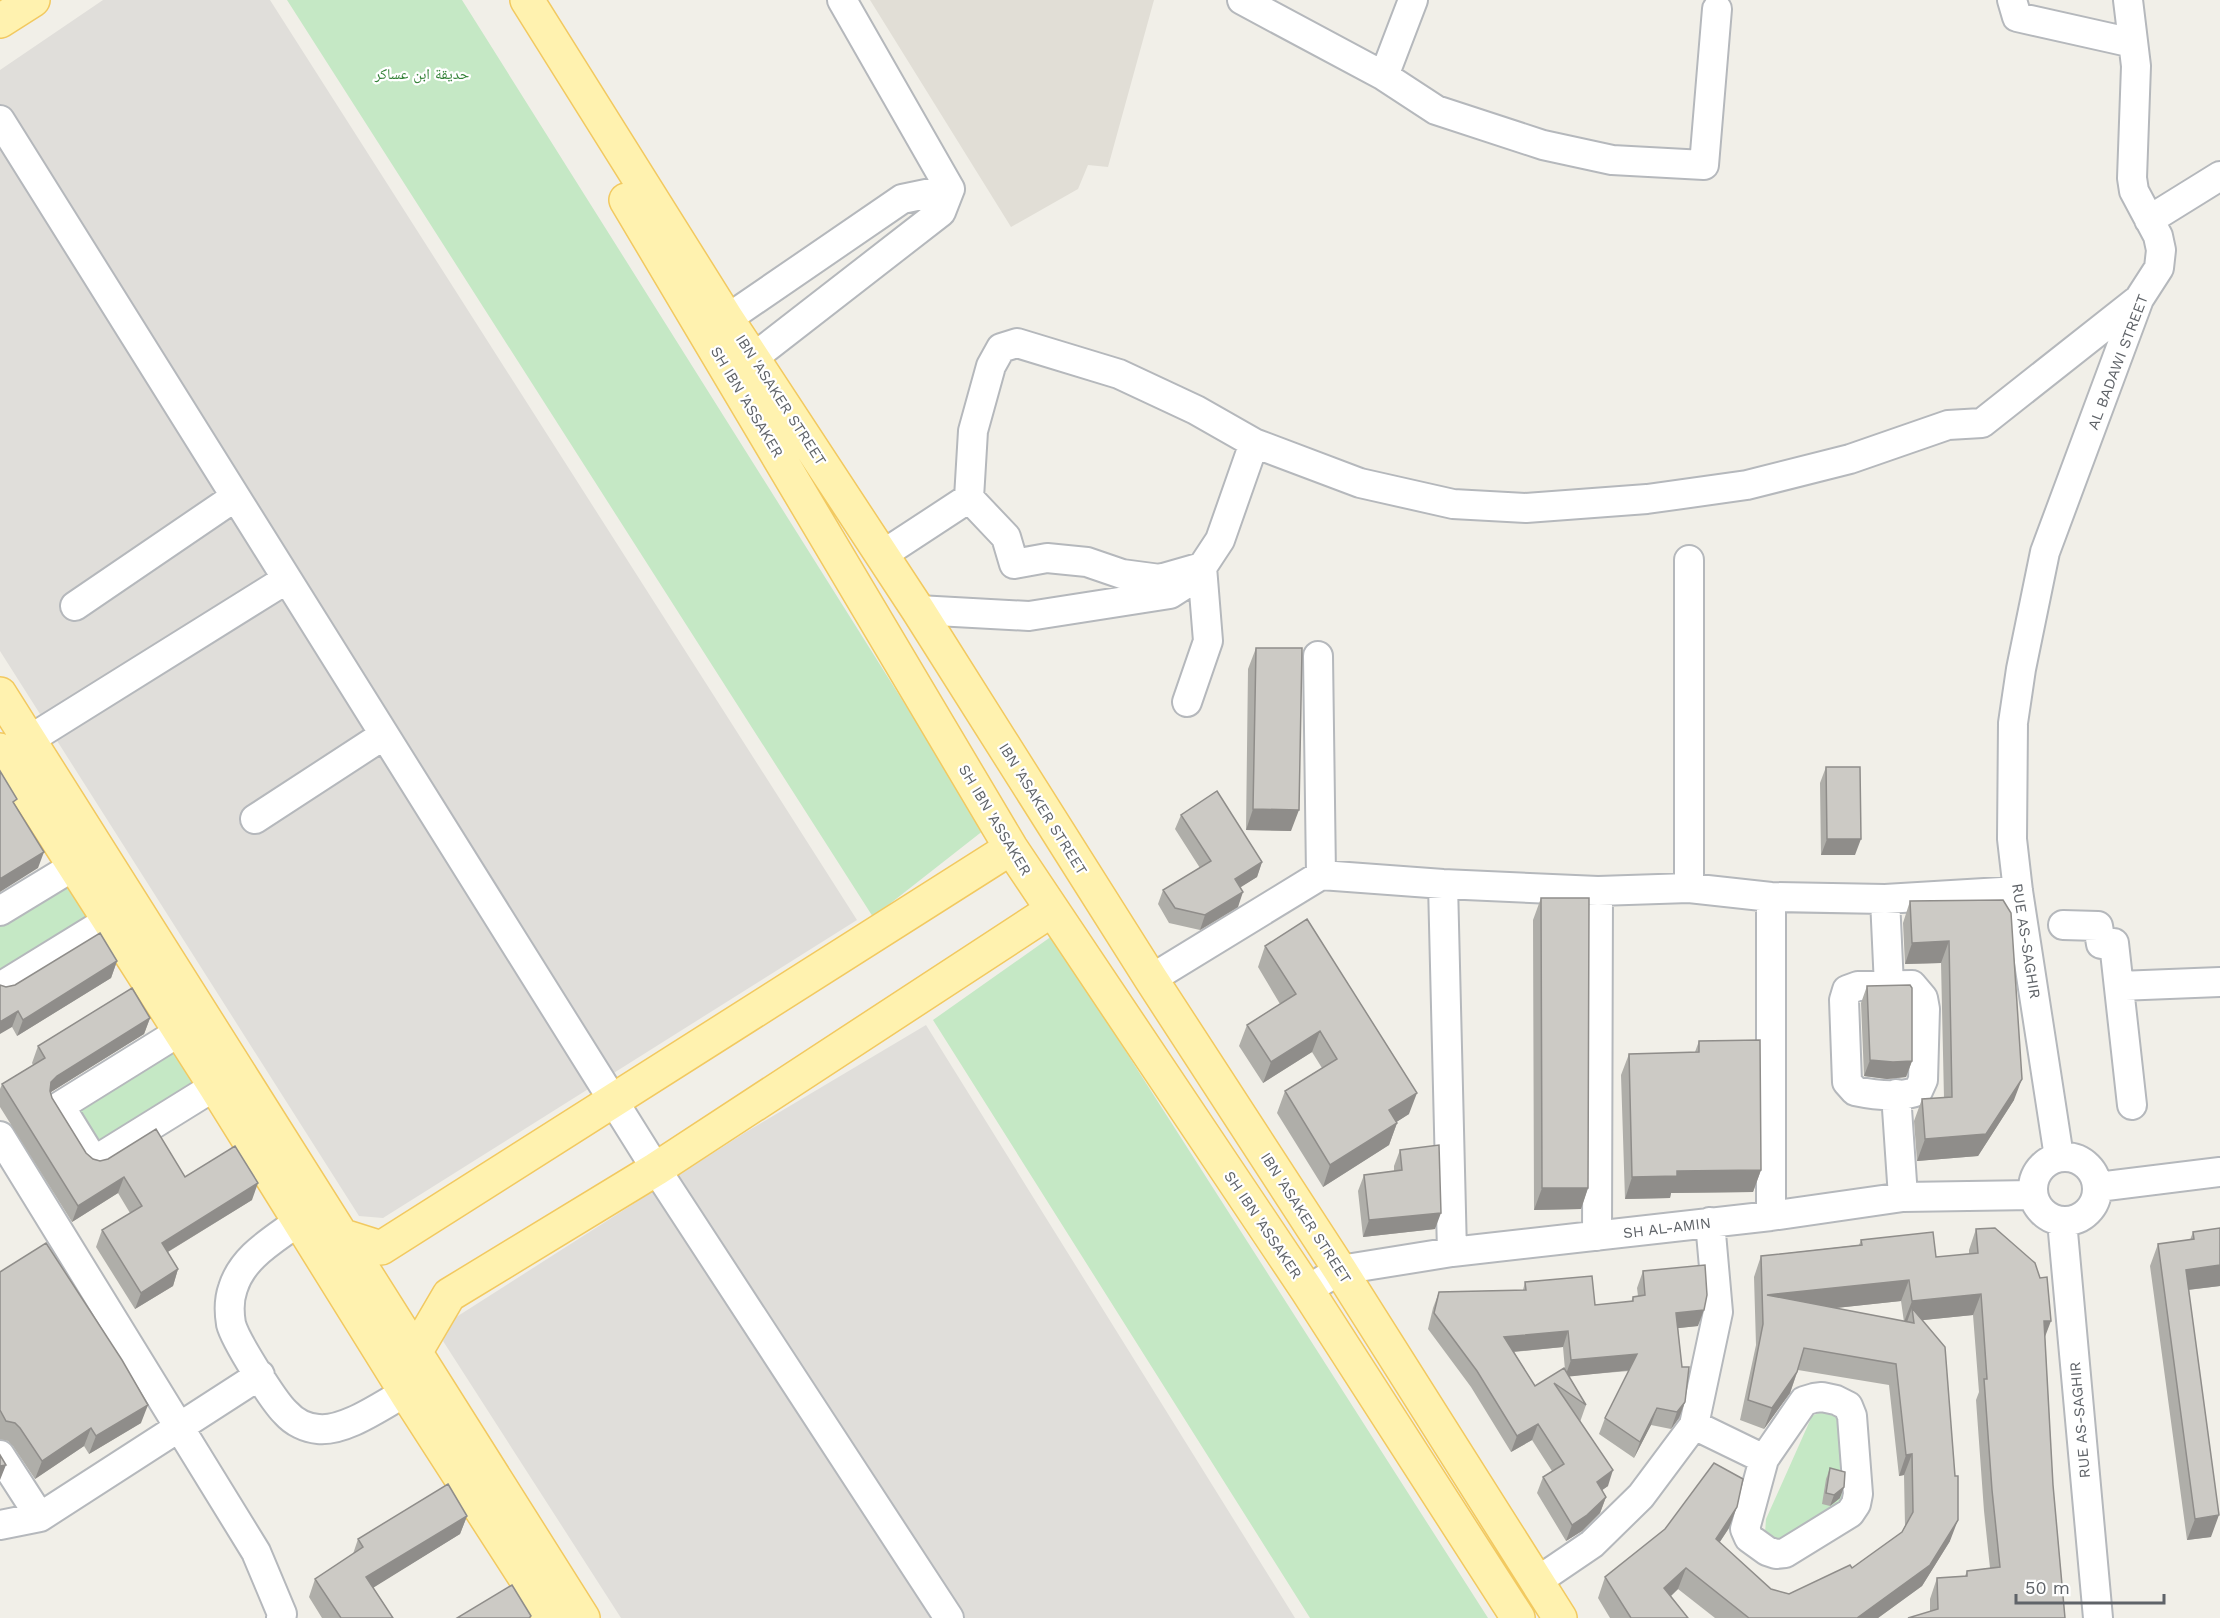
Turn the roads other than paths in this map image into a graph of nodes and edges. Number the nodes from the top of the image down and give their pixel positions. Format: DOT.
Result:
graph roads {
  1 [pos="33,0"];
  2 [pos="506,0"];
  3 [pos="526,0"];
  4 [pos="842,0"];
  5 [pos="1242,0"];
  6 [pos="1413,0"];
  7 [pos="2012,0"];
  8 [pos="2128,0"];
  9 [pos="1717,9"];
  10 [pos="0,21"];
  11 [pos="2133,43"];
  12 [pos="1384,76"];
  13 [pos="0,120"];
  14 [pos="2220,176"];
  15 [pos="946,201"];
  16 [pos="2149,220"];
  17 [pos="2139,299"];
  18 [pos="727,319"];
  19 [pos="753,358"];
  20 [pos="1254,443"];
  21 [pos="235,497"];
  22 [pos="969,498"];
  23 [pos="882,555"];
  24 [pos="1689,560"];
  25 [pos="1202,567"];
  26 [pos="286,579"];
  27 [pos="75,606"];
  28 [pos="918,610"];
  29 [pos="1318,656"];
  30 [pos="0,694"];
  31 [pos="1187,702"];
  32 [pos="2013,723"];
  33 [pos="384,735"];
  34 [pos="9,753"];
  35 [pos="255,819"];
  36 [pos="1011,848"];
  37 [pos="74,866"];
  38 [pos="1321,875"];
  39 [pos="1443,884"];
  40 [pos="1689,888"];
  41 [pos="1598,891"];
  42 [pos="2018,891"];
  43 [pos="1771,897"];
  44 [pos="1885,899"];
  45 [pos="1052,910"];
  46 [pos="0,911"];
  47 [pos="109,920"];
  48 [pos="2063,925"];
  49 [pos="1151,979"];
  50 [pos="2220,982"];
  51 [pos="1889,986"];
  52 [pos="2119,986"];
  53 [pos="0,987"];
  54 [pos="179,1032"];
  55 [pos="215,1086"];
  56 [pos="1896,1094"];
  57 [pos="613,1101"];
  58 [pos="2132,1105"];
  59 [pos="3,1146"];
  60 [pos="2059,1157"];
  61 [pos="656,1169"];
  62 [pos="2220,1172"];
  63 [pos="2098,1187"];
  64 [pos="2033,1195"];
  65 [pos="1903,1197"];
  66 [pos="1771,1216"];
  67 [pos="299,1221"];
  68 [pos="2062,1221"];
  69 [pos="1710,1222"];
  70 [pos="340,1234"];
  71 [pos="1598,1236"];
  72 [pos="1452,1252"];
  73 [pos="1340,1270"];
  74 [pos="1307,1290"];
  75 [pos="416,1353"];
  76 [pos="260,1375"];
  77 [pos="406,1392"];
  78 [pos="1694,1425"];
  79 [pos="177,1427"];
  80 [pos="0,1455"];
  81 [pos="1764,1459"];
  82 [pos="40,1516"];
  83 [pos="0,1525"];
  84 [pos="1536,1582"];
  85 [pos="281,1618"];
  86 [pos="551,1618"];
  87 [pos="583,1618"];
  88 [pos="949,1618"];
  89 [pos="1518,1618"];
  90 [pos="1560,1618"];
  91 [pos="2098,1618"];
  1 -- 10 [label="main road"];
  2 -- 36 [label="main road, SH IBN 'ASSAKER"];
  3 -- 18 [label="main road, IBN 'ASAKER STREET"];
  4 -- 15 [label="street"];
  5 -- 12 [label="street"];
  6 -- 12 [label="street"];
  7 -- 11 [label="street"];
  8 -- 11 [label="street, AL BADAWI STREET"];
  9 -- 12 [label="street"];
  11 -- 16 [label="street, AL BADAWI STREET"];
  13 -- 21 [label="street"];
  14 -- 16 [label="street"];
  15 -- 18 [label="street"];
  15 -- 19 [label="street"];
  16 -- 17 [label="street, AL BADAWI STREET"];
  17 -- 20 [label="street"];
  17 -- 32 [label="street, AL BADAWI STREET"];
  18 -- 19 [label="main road, IBN 'ASAKER STREET"];
  19 -- 23 [label="main road, IBN 'ASAKER STREET"];
  20 -- 22 [label="street"];
  20 -- 25 [label="street"];
  21 -- 26 [label="street"];
  21 -- 27 [label="street"];
  22 -- 23 [label="street"];
  22 -- 25 [label="street"];
  23 -- 28 [label="main road, IBN 'ASAKER STREET"];
  24 -- 40 [label="street"];
  25 -- 28 [label="street"];
  25 -- 31 [label="street"];
  26 -- 33 [label="street"];
  26 -- 34 [label="street"];
  28 -- 49 [label="main road, IBN 'ASAKER STREET"];
  29 -- 38 [label="street"];
  30 -- 34 [label="main road"];
  32 -- 42 [label="street, RUE AS-SAGHIR"];
  33 -- 35 [label="street"];
  33 -- 57 [label="street"];
  34 -- 37 [label="main road"];
  34 -- 70 [label="main road"];
  36 -- 45 [label="main road, SH IBN 'ASSAKER"];
  36 -- 57 [label="main road"];
  37 -- 46 [label="street"];
  37 -- 47 [label="main road"];
  38 -- 39 [label="street"];
  38 -- 49 [label="street"];
  39 -- 41 [label="street"];
  39 -- 72 [label="street"];
  40 -- 41 [label="street"];
  40 -- 43 [label="street"];
  41 -- 71 [label="street"];
  42 -- 44 [label="street"];
  42 -- 60 [label="street, RUE AS-SAGHIR"];
  43 -- 44 [label="street"];
  43 -- 66 [label="street"];
  44 -- 51 [label="street"];
  45 -- 61 [label="main road"];
  45 -- 74 [label="main road, SH IBN 'ASSAKER"];
  47 -- 53 [label="street"];
  47 -- 54 [label="main road"];
  48 -- 52 [label="street"];
  49 -- 73 [label="main road, IBN 'ASAKER STREET"];
  50 -- 52 [label="street"];
  51 -- 56 [label="street"];
  51 -- 56 [label="street"];
  52 -- 58 [label="street"];
  54 -- 55 [label="main road"];
  54 -- 55 [label="street"];
  55 -- 67 [label="main road"];
  56 -- 65 [label="street"];
  57 -- 61 [label="street"];
  57 -- 70 [label="main road"];
  59 -- 79 [label="street"];
  60 -- 63 [label="street"];
  60 -- 64 [label="street"];
  61 -- 75 [label="main road"];
  61 -- 88 [label="street"];
  62 -- 63 [label="street"];
  63 -- 68 [label="street"];
  64 -- 65 [label="street, SH AL-AMIN"];
  64 -- 68 [label="street"];
  65 -- 66 [label="street, SH AL-AMIN"];
  66 -- 69 [label="street, SH AL-AMIN"];
  67 -- 76 [label="street"];
  67 -- 77 [label="main road"];
  68 -- 91 [label="street, RUE AS-SAGHIR"];
  69 -- 71 [label="street, SH AL-AMIN"];
  69 -- 78 [label="street"];
  70 -- 75 [label="main road"];
  71 -- 72 [label="street, SH AL-AMIN"];
  72 -- 73 [label="street, SH AL-AMIN"];
  73 -- 74 [label="street, SH AL-AMIN"];
  73 -- 84 [label="main road, IBN 'ASAKER STREET"];
  74 -- 89 [label="main road, SH IBN 'ASSAKER"];
  75 -- 87 [label="main road"];
  76 -- 77 [label="street"];
  76 -- 79 [label="street"];
  77 -- 86 [label="main road"];
  78 -- 81 [label="street"];
  78 -- 84 [label="street"];
  79 -- 82 [label="street"];
  79 -- 85 [label="street"];
  80 -- 82 [label="street"];
  81 -- 81 [label="street"];
  82 -- 83 [label="street"];
  84 -- 90 [label="main road, IBN 'ASAKER STREET"];
}
